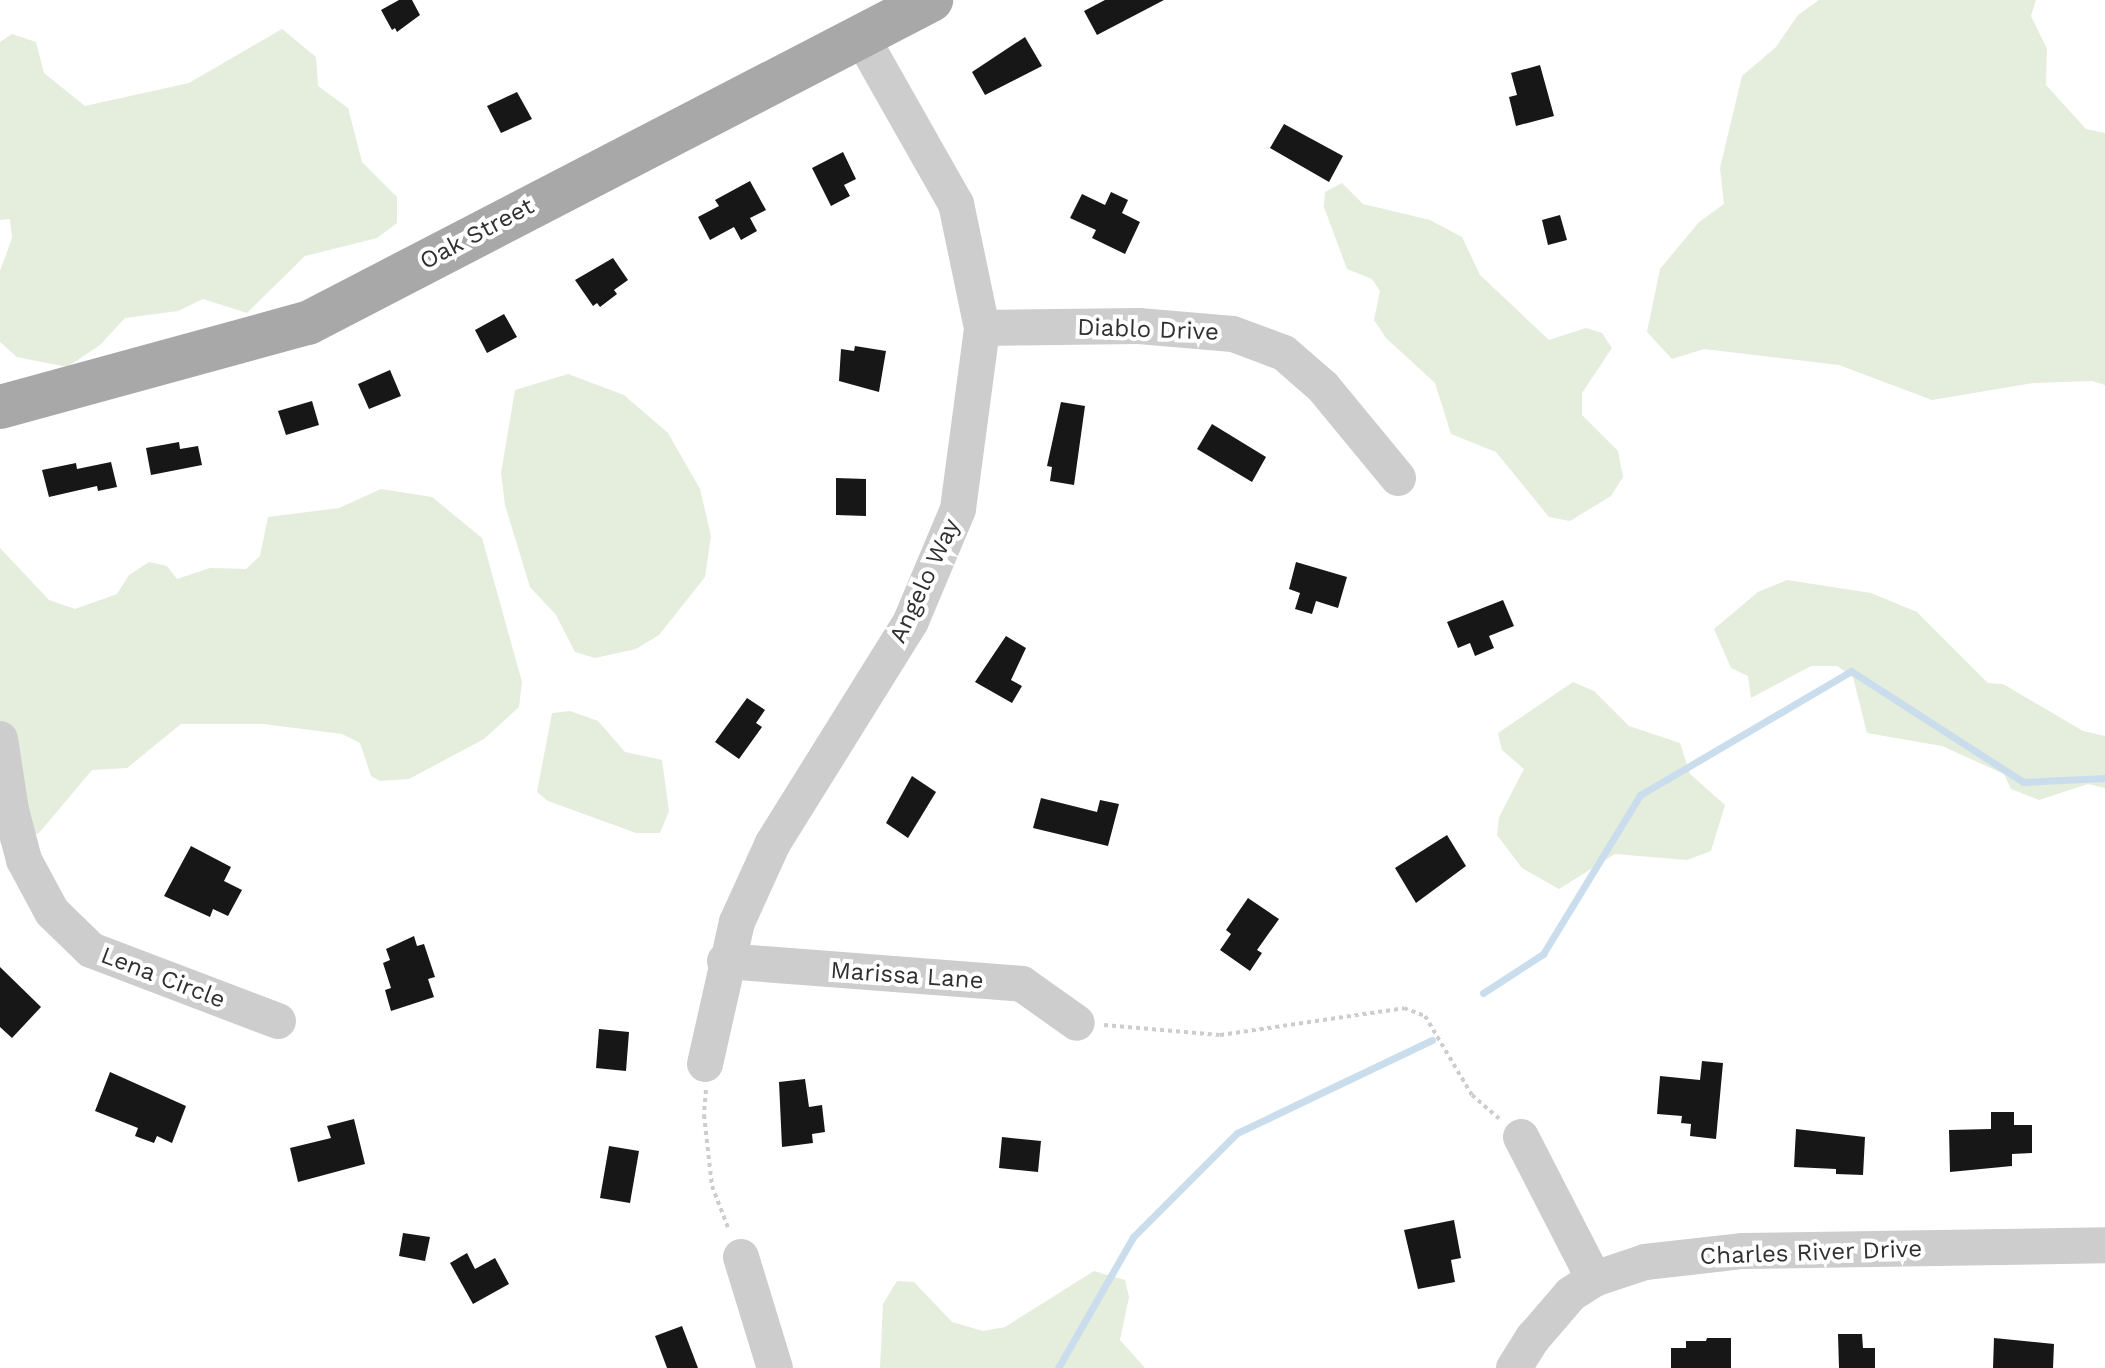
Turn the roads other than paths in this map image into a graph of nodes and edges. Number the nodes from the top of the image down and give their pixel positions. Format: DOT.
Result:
graph roads {
  1 [pos="931,0"];
  2 [pos="860,34"];
  3 [pos="982,328"];
  4 [pos="0,407"];
  5 [pos="1398,478"];
  6 [pos="0,739"];
  7 [pos="725,961"];
  8 [pos="278,1021"];
  9 [pos="1077,1023"];
  10 [pos="705,1064"];
  11 [pos="1521,1137"];
  12 [pos="2105,1245"];
  13 [pos="741,1257"];
  14 [pos="1594,1279"];
  15 [pos="775,1368"];
  16 [pos="1514,1368"];
  1 -- 2 [label="main road, Oak Street"];
  2 -- 3 [label="street, Angelo Way"];
  2 -- 4 [label="main road, Oak Street"];
  3 -- 5 [label="street, Diablo Drive"];
  3 -- 7 [label="street, Angelo Way"];
  6 -- 8 [label="street, Lena Circle"];
  7 -- 9 [label="street, Marissa Lane"];
  7 -- 10 [label="street, Angelo Way"];
  11 -- 14 [label="street"];
  12 -- 14 [label="street, Charles River Drive"];
  13 -- 15 [label="street"];
  14 -- 16 [label="street, Charles River Drive"];
}
